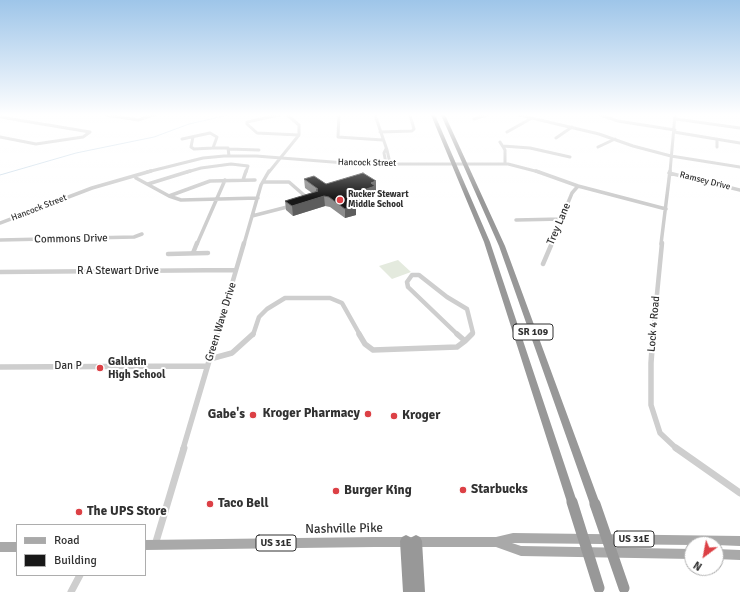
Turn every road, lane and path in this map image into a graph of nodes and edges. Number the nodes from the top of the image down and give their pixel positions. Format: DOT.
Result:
graph roads {
  1 [pos="500,142"];
  2 [pos="28,143"];
  3 [pos="45,143"];
  4 [pos="192,143"];
  5 [pos="215,143"];
  6 [pos="294,143"];
  7 [pos="384,143"];
  8 [pos="445,143"];
  9 [pos="456,143"];
  10 [pos="607,143"];
  11 [pos="625,143"];
  12 [pos="673,143"];
  13 [pos="717,143"];
  14 [pos="503,146"];
  15 [pos="598,147"];
  16 [pos="717,147"];
  17 [pos="213,148"];
  18 [pos="229,149"];
  19 [pos="259,150"];
  20 [pos="229,156"];
  21 [pos="671,156"];
  22 [pos="282,157"];
  23 [pos="570,157"];
  24 [pos="454,163"];
  25 [pos="465,163"];
  26 [pos="388,164"];
  27 [pos="505,164"];
  28 [pos="740,167"];
  29 [pos="669,173"];
  30 [pos="136,178"];
  31 [pos="225,180"];
  32 [pos="243,180"];
  33 [pos="255,180"];
  34 [pos="263,182"];
  35 [pos="148,184"];
  36 [pos="578,186"];
  37 [pos="740,190"];
  38 [pos="169,196"];
  39 [pos="258,198"];
  40 [pos="217,199"];
  41 [pos="301,202"];
  42 [pos="294,205"];
  43 [pos="666,210"];
  44 [pos="252,216"];
  45 [pos="562,219"];
  46 [pos="516,220"];
  47 [pos="0,223"];
  48 [pos="142,234"];
  49 [pos="0,240"];
  50 [pos="193,253"];
  51 [pos="208,253"];
  52 [pos="168,254"];
  53 [pos="542,264"];
  54 [pos="236,270"];
  55 [pos="0,272"];
  56 [pos="465,341"];
  57 [pos="210,359"];
  58 [pos="205,366"];
  59 [pos="0,367"];
  60 [pos="740,493"];
  61 [pos="411,541"];
  62 [pos="740,541"];
  63 [pos="496,542"];
  64 [pos="150,545"];
  65 [pos="0,547"];
  66 [pos="16,547"];
  67 [pos="684,554"];
  68 [pos="724,554"];
  69 [pos="740,555"];
  70 [pos="80,576"];
  71 [pos="599,590"];
  72 [pos="625,591"];
  73 [pos="72,592"];
  74 [pos="408,592"];
  75 [pos="419,592"];
  1 -- 14 [label="street"];
  2 -- 3 [label="street"];
  4 -- 17 [label="street"];
  5 -- 17 [label="street"];
  6 -- 22 [label="street, Green Wave Drive"];
  7 -- 26 [label="street"];
  8 -- 24 [label="highway, SR 109"];
  9 -- 25 [label="highway, SR 109"];
  10 -- 15 [label="street"];
  11 -- 21 [label="street"];
  12 -- 21 [label="street, Lock 4 Road"];
  13 -- 16 [label="street"];
  14 -- 23 [label="street"];
  14 -- 27 [label="street"];
  17 -- 18 [label="street"];
  18 -- 19 [label="street"];
  18 -- 20 [label="street"];
  20 -- 22 [label="street, Hancock Street"];
  20 -- 47 [label="street, Hancock Street"];
  21 -- 28 [label="street"];
  21 -- 29 [label="street, Lock 4 Road"];
  22 -- 26 [label="street, Hancock Street"];
  22 -- 34 [label="street, Green Wave Drive"];
  24 -- 25 [label="street, Hancock Street"];
  24 -- 26 [label="street, Hancock Street"];
  24 -- 71 [label="highway, SR 109, bridge"];
  25 -- 27 [label="street, Hancock Street"];
  25 -- 72 [label="highway, SR 109, bridge"];
  27 -- 36 [label="street, Hancock Street"];
  29 -- 37 [label="street, Ramsey Drive"];
  29 -- 43 [label="street, Lock 4 Road"];
  30 -- 35 [label="street"];
  31 -- 32 [label="street"];
  31 -- 38 [label="street"];
  31 -- 40 [label="street"];
  32 -- 33 [label="street"];
  32 -- 35 [label="street"];
  34 -- 39 [label="street, Green Wave Drive"];
  34 -- 41 [label="street"];
  35 -- 38 [label="street"];
  36 -- 43 [label="street, Hancock Street"];
  36 -- 45 [label="street, Trey Lane"];
  38 -- 40 [label="street"];
  39 -- 40 [label="street"];
  39 -- 44 [label="street, Green Wave Drive"];
  40 -- 50 [label="street"];
  42 -- 44 [label="street"];
  43 -- 60 [label="street, Lock 4 Road"];
  44 -- 54 [label="street, Green Wave Drive"];
  45 -- 46 [label="street"];
  45 -- 53 [label="street, Trey Lane"];
  48 -- 49 [label="street, Commons Drive"];
  50 -- 51 [label="street"];
  50 -- 52 [label="street"];
  54 -- 55 [label="street, R A Stewart Drive"];
  54 -- 57 [label="street, Green Wave Drive"];
  56 -- 56 [label="street"];
  56 -- 57 [label="street"];
  57 -- 58 [label="street, Green Wave Drive"];
  58 -- 59 [label="street, Dan P"];
  58 -- 64 [label="street, Green Wave Drive"];
  61 -- 63 [label="main road, Nashville Pike / US 31E"];
  61 -- 64 [label="main road, Nashville Pike / US 31E"];
  61 -- 74 [label="highway"];
  61 -- 75 [label="highway"];
  62 -- 63 [label="main road, Nashville Pike / US 31E"];
  63 -- 67 [label="main road, Nashville Pike / US 31E"];
  65 -- 66 [label="main road"];
  68 -- 69 [label="main road"];
  70 -- 73 [label="street"];
}
